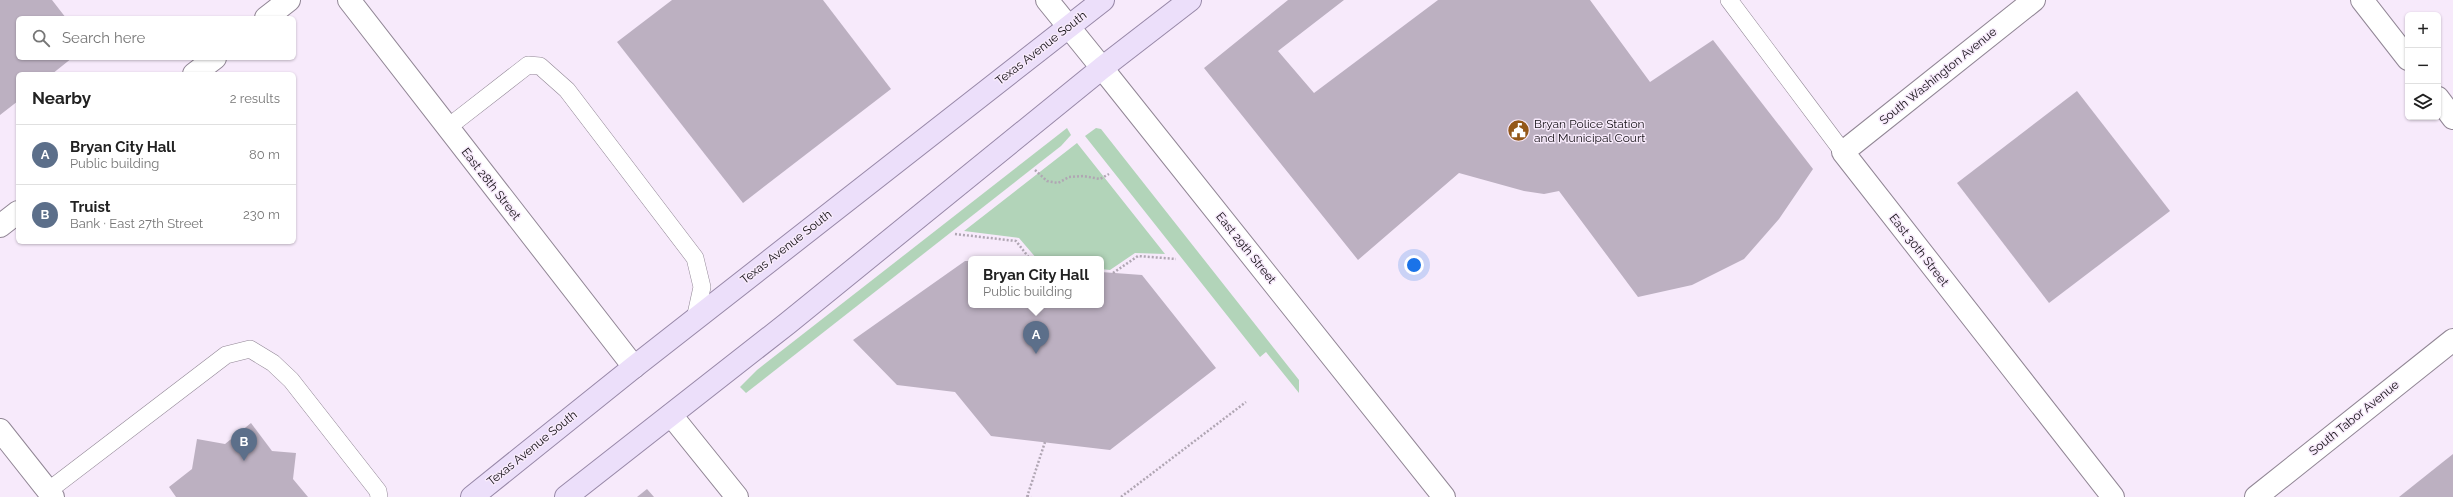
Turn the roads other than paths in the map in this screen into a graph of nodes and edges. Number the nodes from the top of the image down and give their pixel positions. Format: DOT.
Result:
graph roads {
  1 [pos="289,0"];
  2 [pos="349,0"];
  3 [pos="1047,0"];
  4 [pos="1103,0"];
  5 [pos="1190,0"];
  6 [pos="1729,0"];
  7 [pos="2034,0"];
  8 [pos="2362,0"];
  9 [pos="269,16"];
  10 [pos="1068,27"];
  11 [pos="2405,55"];
  12 [pos="212,60"];
  13 [pos="1102,68"];
  14 [pos="197,72"];
  15 [pos="2441,102"];
  16 [pos="2453,118"];
  17 [pos="447,128"];
  18 [pos="1843,152"];
  19 [pos="16,214"];
  20 [pos="0,226"];
  21 [pos="695,319"];
  22 [pos="2453,340"];
  23 [pos="634,367"];
  24 [pos="671,415"];
  25 [pos="0,430"];
  26 [pos="50,494"];
  27 [pos="379,497"];
  28 [pos="472,497"];
  29 [pos="566,497"];
  30 [pos="736,497"];
  31 [pos="1444,497"];
  32 [pos="2113,497"];
  33 [pos="2256,497"];
  1 -- 9 [label="street"];
  2 -- 17 [label="street, East 28th Street"];
  3 -- 10 [label="street, East 29th Street"];
  4 -- 10 [label="main road, Texas Avenue South"];
  5 -- 13 [label="main road"];
  6 -- 18 [label="lane, East 30th Street"];
  7 -- 18 [label="street, South Washington Avenue"];
  8 -- 11 [label="street"];
  10 -- 13 [label="street, East 29th Street"];
  10 -- 21 [label="main road, Texas Avenue South"];
  12 -- 14 [label="street"];
  13 -- 24 [label="main road"];
  13 -- 31 [label="street, East 29th Street"];
  15 -- 16 [label="street"];
  17 -- 21 [label="lane"];
  17 -- 23 [label="street, East 28th Street"];
  18 -- 32 [label="street, East 30th Street"];
  19 -- 20 [label="street"];
  21 -- 23 [label="main road, Texas Avenue South"];
  22 -- 33 [label="street, South Tabor Avenue"];
  23 -- 28 [label="main road, Texas Avenue South"];
  24 -- 29 [label="main road"];
  24 -- 30 [label="street"];
  25 -- 26 [label="street"];
  26 -- 27 [label="lane"];
}
